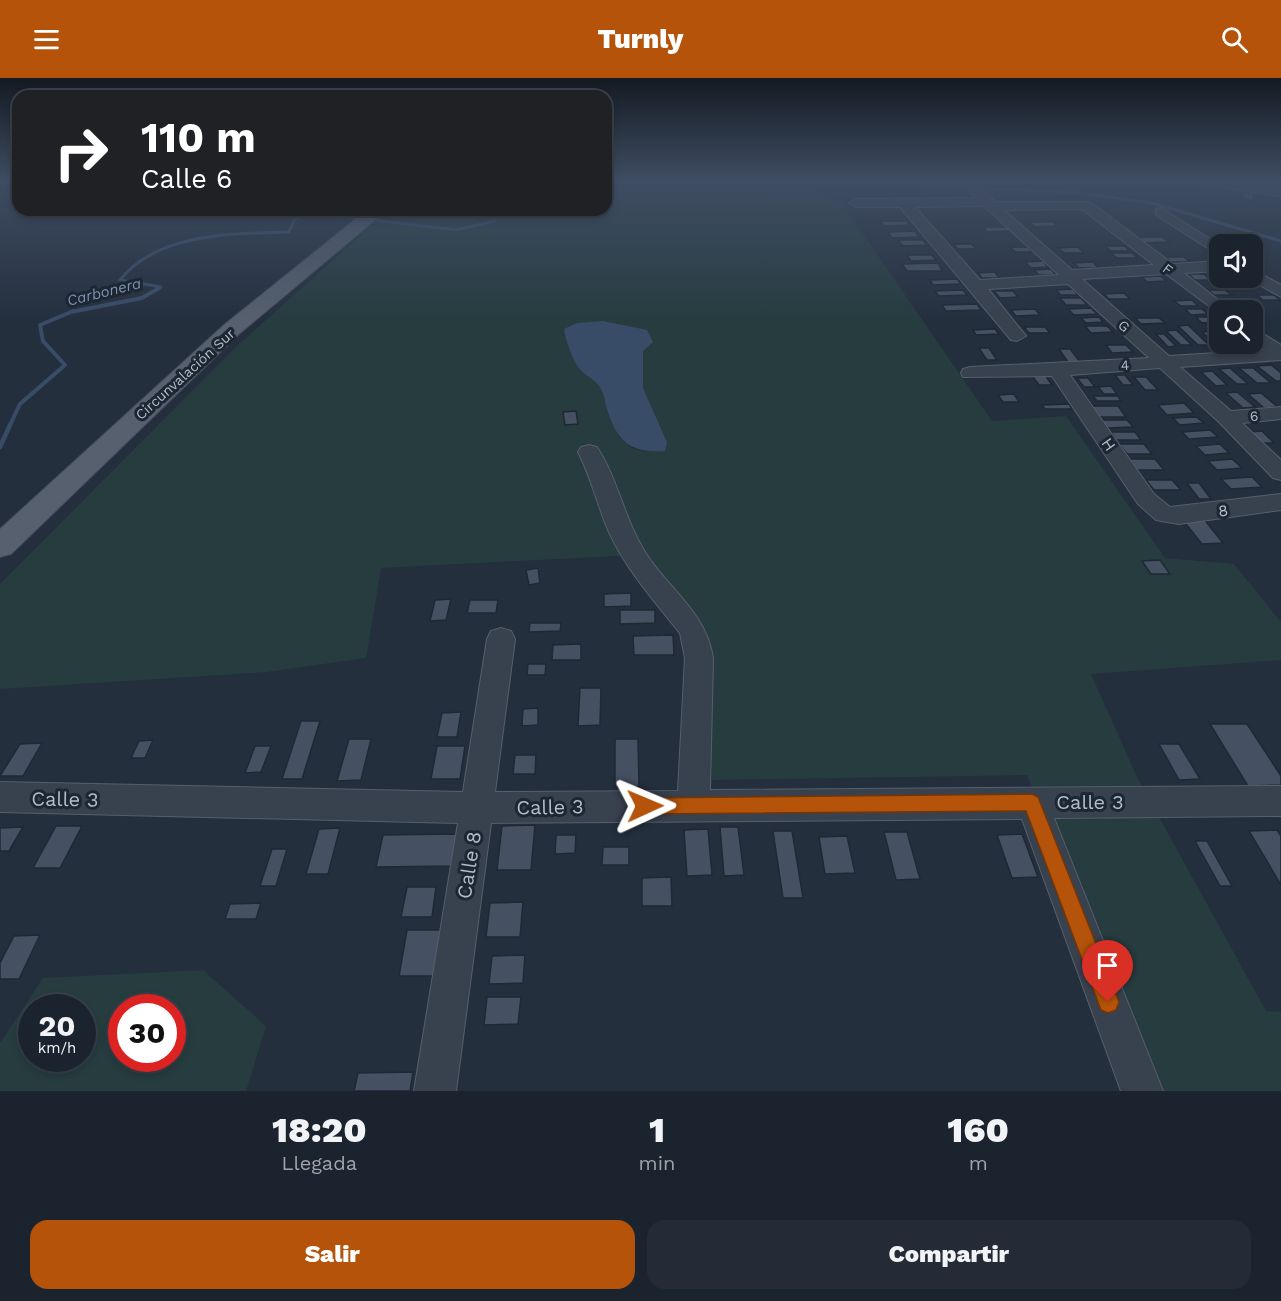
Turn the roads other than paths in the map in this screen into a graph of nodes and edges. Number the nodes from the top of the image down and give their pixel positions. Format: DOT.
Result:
graph roads {
  1 [pos="355,227"];
  2 [pos="926,227"];
  3 [pos="1017,227"];
  4 [pos="1114,227"];
  5 [pos="1184,227"];
  6 [pos="1209,245"];
  7 [pos="1209,267"];
  8 [pos="1168,269"];
  9 [pos="1071,277"];
  10 [pos="1263,281"];
  11 [pos="977,285"];
  12 [pos="1281,292"];
  13 [pos="1210,300"];
  14 [pos="1017,336"];
  15 [pos="1263,340"];
  16 [pos="1281,354"];
  17 [pos="1164,362"];
  18 [pos="1057,370"];
  19 [pos="970,373"];
  20 [pos="1281,413"];
  21 [pos="1226,418"];
  22 [pos="589,452"];
  23 [pos="1281,474"];
  24 [pos="1281,502"];
  25 [pos="1164,514"];
  26 [pos="0,546"];
  27 [pos="501,639"];
  28 [pos="0,797"];
  29 [pos="1281,801"];
  30 [pos="1032,802"];
  31 [pos="693,806"];
  32 [pos="478,808"];
  33 [pos="435,1091"];
  34 [pos="1142,1091"];
  1 -- 26 [label="main road, Circunvalación Sur"];
  2 -- 11 [label="street"];
  3 -- 9 [label="street, G"];
  4 -- 8 [label="street, F"];
  5 -- 6 [label="street"];
  7 -- 8 [label="street"];
  8 -- 9 [label="street"];
  8 -- 13 [label="street, F"];
  9 -- 11 [label="street"];
  9 -- 17 [label="street, G"];
  10 -- 12 [label="street"];
  11 -- 14 [label="street"];
  15 -- 16 [label="street"];
  16 -- 17 [label="street, 4"];
  17 -- 18 [label="street, 4"];
  17 -- 21 [label="street, G"];
  18 -- 19 [label="street, 4"];
  18 -- 25 [label="street, H"];
  20 -- 21 [label="street, 6"];
  21 -- 23 [label="street, G"];
  22 -- 31 [label="street"];
  24 -- 25 [label="street, 8"];
  27 -- 32 [label="street, Calle 8"];
  28 -- 32 [label="street, Calle 3"];
  29 -- 30 [label="street, Calle 3"];
  30 -- 31 [label="street, Calle 3"];
  30 -- 34 [label="street"];
  31 -- 32 [label="street, Calle 3"];
  32 -- 33 [label="street, Calle 8"];
}
